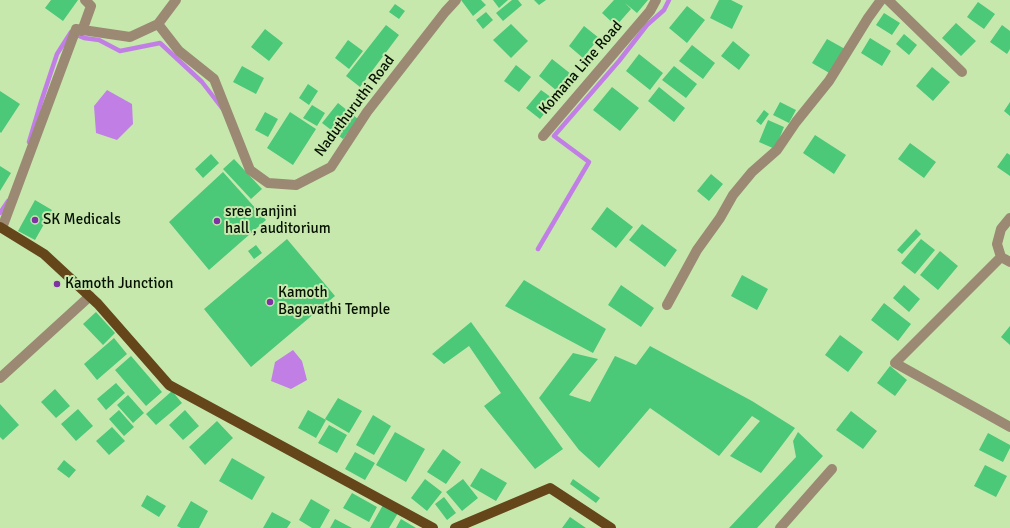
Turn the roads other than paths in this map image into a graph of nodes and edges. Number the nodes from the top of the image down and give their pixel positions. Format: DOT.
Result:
graph roads {
  1 [pos="176,0"];
  2 [pos="456,0"];
  3 [pos="656,0"];
  4 [pos="881,0"];
  5 [pos="888,0"];
  6 [pos="88,6"];
  7 [pos="158,24"];
  8 [pos="82,31"];
  9 [pos="962,72"];
  10 [pos="543,136"];
  11 [pos="1010,218"];
  12 [pos="1,227"];
  13 [pos="1001,257"];
  14 [pos="1010,262"];
  15 [pos="90,296"];
  16 [pos="667,305"];
  17 [pos="0,378"];
  18 [pos="1010,427"];
  19 [pos="832,469"];
  20 [pos="433,528"];
  21 [pos="455,528"];
  22 [pos="611,528"];
  23 [pos="780,528"];
  1 -- 7 [label="street"];
  2 -- 7 [label="street, Naduthuruthi Road"];
  3 -- 10 [label="street, Komana Line Road"];
  4 -- 16 [label="street"];
  5 -- 9 [label="street"];
  6 -- 8 [label="street"];
  7 -- 8 [label="street"];
  8 -- 12 [label="street"];
  11 -- 13 [label="street"];
  12 -- 15 [label="main road"];
  13 -- 14 [label="street"];
  13 -- 18 [label="street"];
  15 -- 17 [label="street"];
  15 -- 20 [label="main road"];
  19 -- 23 [label="street"];
  21 -- 22 [label="main road"];
}
